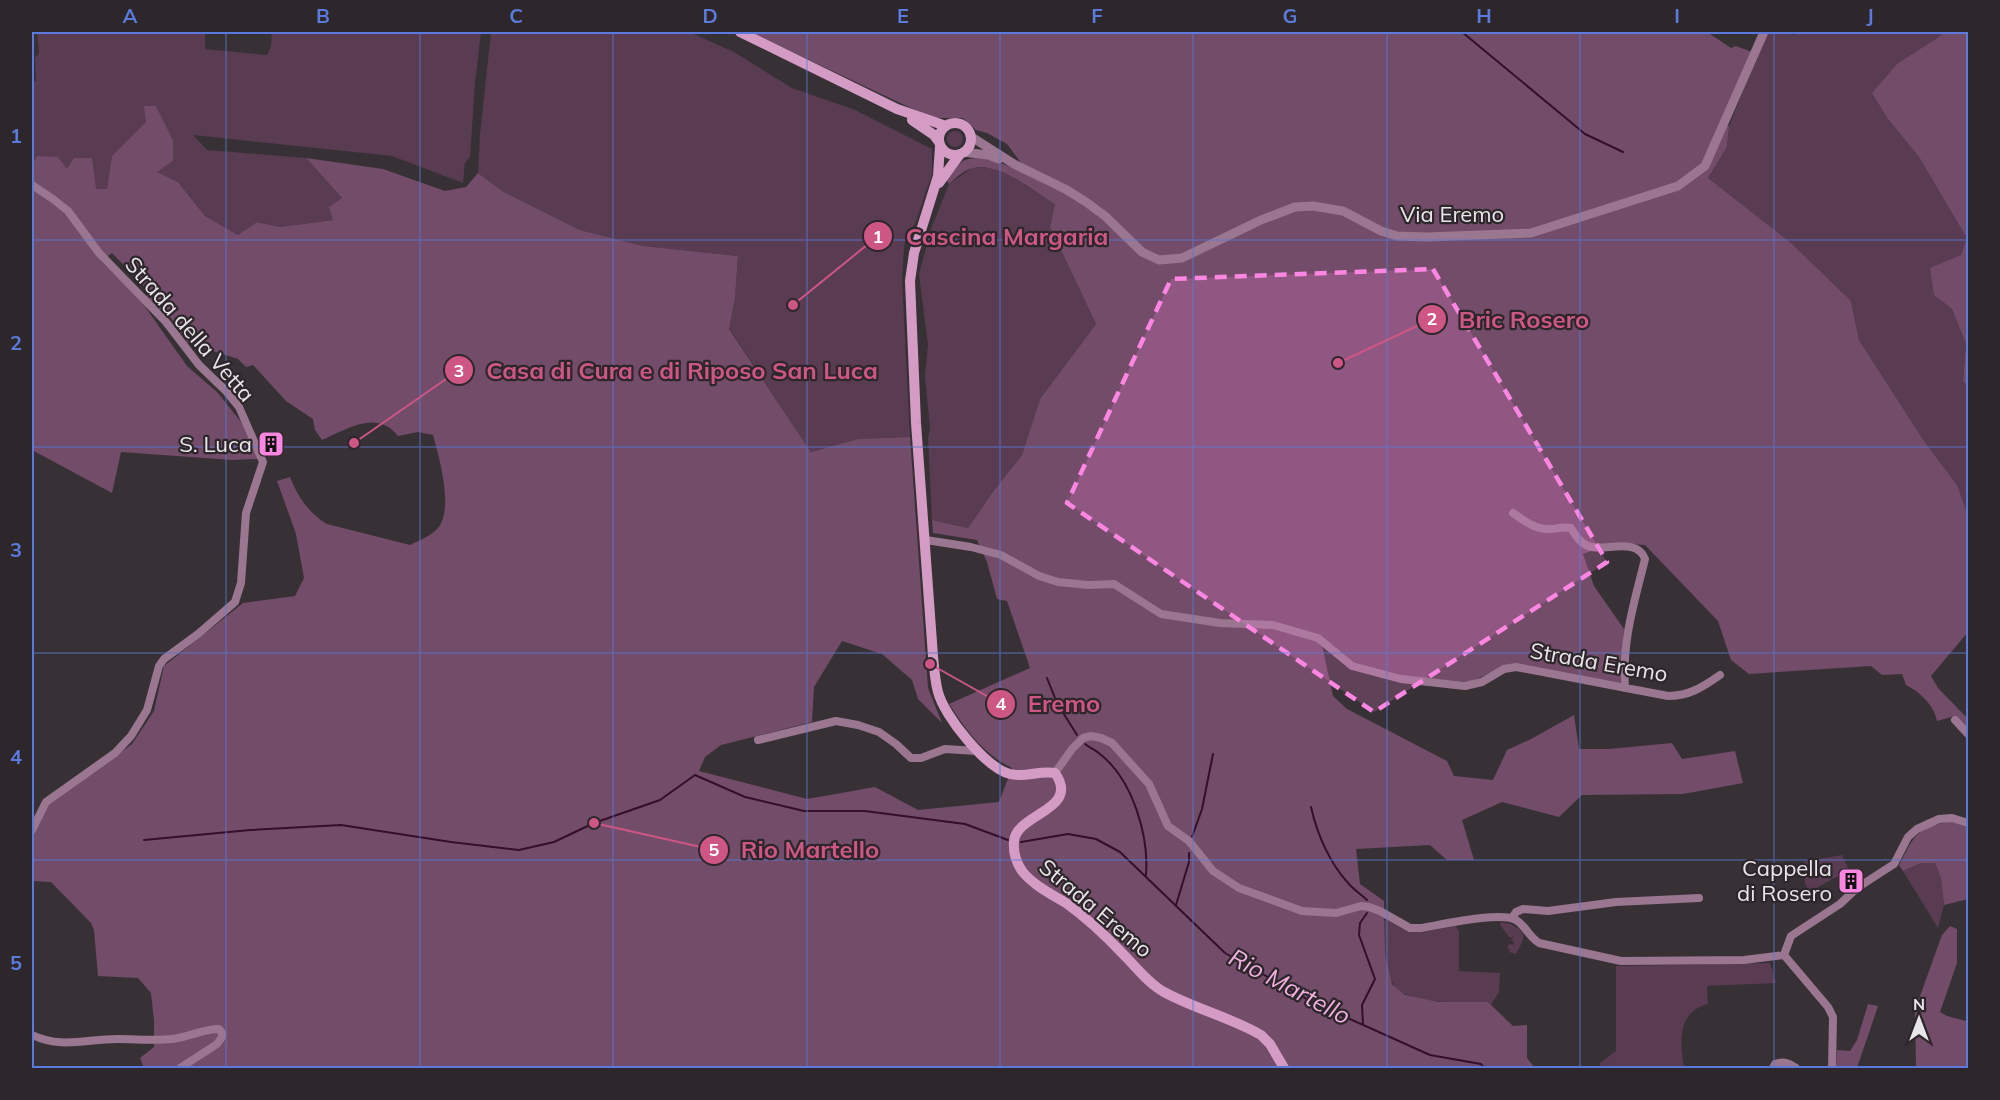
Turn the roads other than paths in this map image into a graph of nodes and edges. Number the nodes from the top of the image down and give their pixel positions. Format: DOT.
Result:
graph roads {
  1 [pos="740,32"];
  2 [pos="1764,32"];
  3 [pos="897,110"];
  4 [pos="946,126"];
  5 [pos="970,136"];
  6 [pos="940,144"];
  7 [pos="961,153"];
  8 [pos="1014,164"];
  9 [pos="32,185"];
  10 [pos="935,188"];
  11 [pos="1513,513"];
  12 [pos="926,540"];
  13 [pos="1720,675"];
  14 [pos="1625,688"];
  15 [pos="1955,720"];
  16 [pos="1968,734"];
  17 [pos="758,740"];
  18 [pos="977,751"];
  19 [pos="1055,773"];
  20 [pos="34,819"];
  21 [pos="1968,823"];
  22 [pos="32,830"];
  23 [pos="1699,898"];
  24 [pos="1512,918"];
  25 [pos="1784,955"];
  26 [pos="32,1035"];
  27 [pos="180,1068"];
  28 [pos="1284,1068"];
  29 [pos="1773,1068"];
  30 [pos="1796,1068"];
  31 [pos="1832,1068"];
  1 -- 3 [label="main road"];
  2 -- 8 [label="street, Via Eremo"];
  3 -- 4 [label="main road"];
  3 -- 6 [label="main road"];
  4 -- 5 [label="main road"];
  4 -- 6 [label="main road"];
  5 -- 7 [label="main road"];
  5 -- 8 [label="street, Via Eremo"];
  6 -- 7 [label="main road"];
  6 -- 10 [label="main road"];
  7 -- 8 [label="street, Via Eremo"];
  7 -- 10 [label="main road"];
  9 -- 20 [label="street, Strada della Vetta"];
  10 -- 12 [label="main road"];
  11 -- 14 [label="street"];
  12 -- 14 [label="street, Strada Eremo"];
  12 -- 18 [label="main road"];
  13 -- 14 [label="street, Strada Eremo"];
  15 -- 16 [label="street"];
  17 -- 18 [label="street"];
  18 -- 19 [label="main road"];
  19 -- 24 [label="street"];
  19 -- 28 [label="main road, Strada Eremo"];
  20 -- 22 [label="street, Strada della Vetta"];
  21 -- 25 [label="street"];
  23 -- 24 [label="street"];
  24 -- 25 [label="street"];
  25 -- 31 [label="street"];
  26 -- 27 [label="street"];
  29 -- 30 [label="street"];
}
